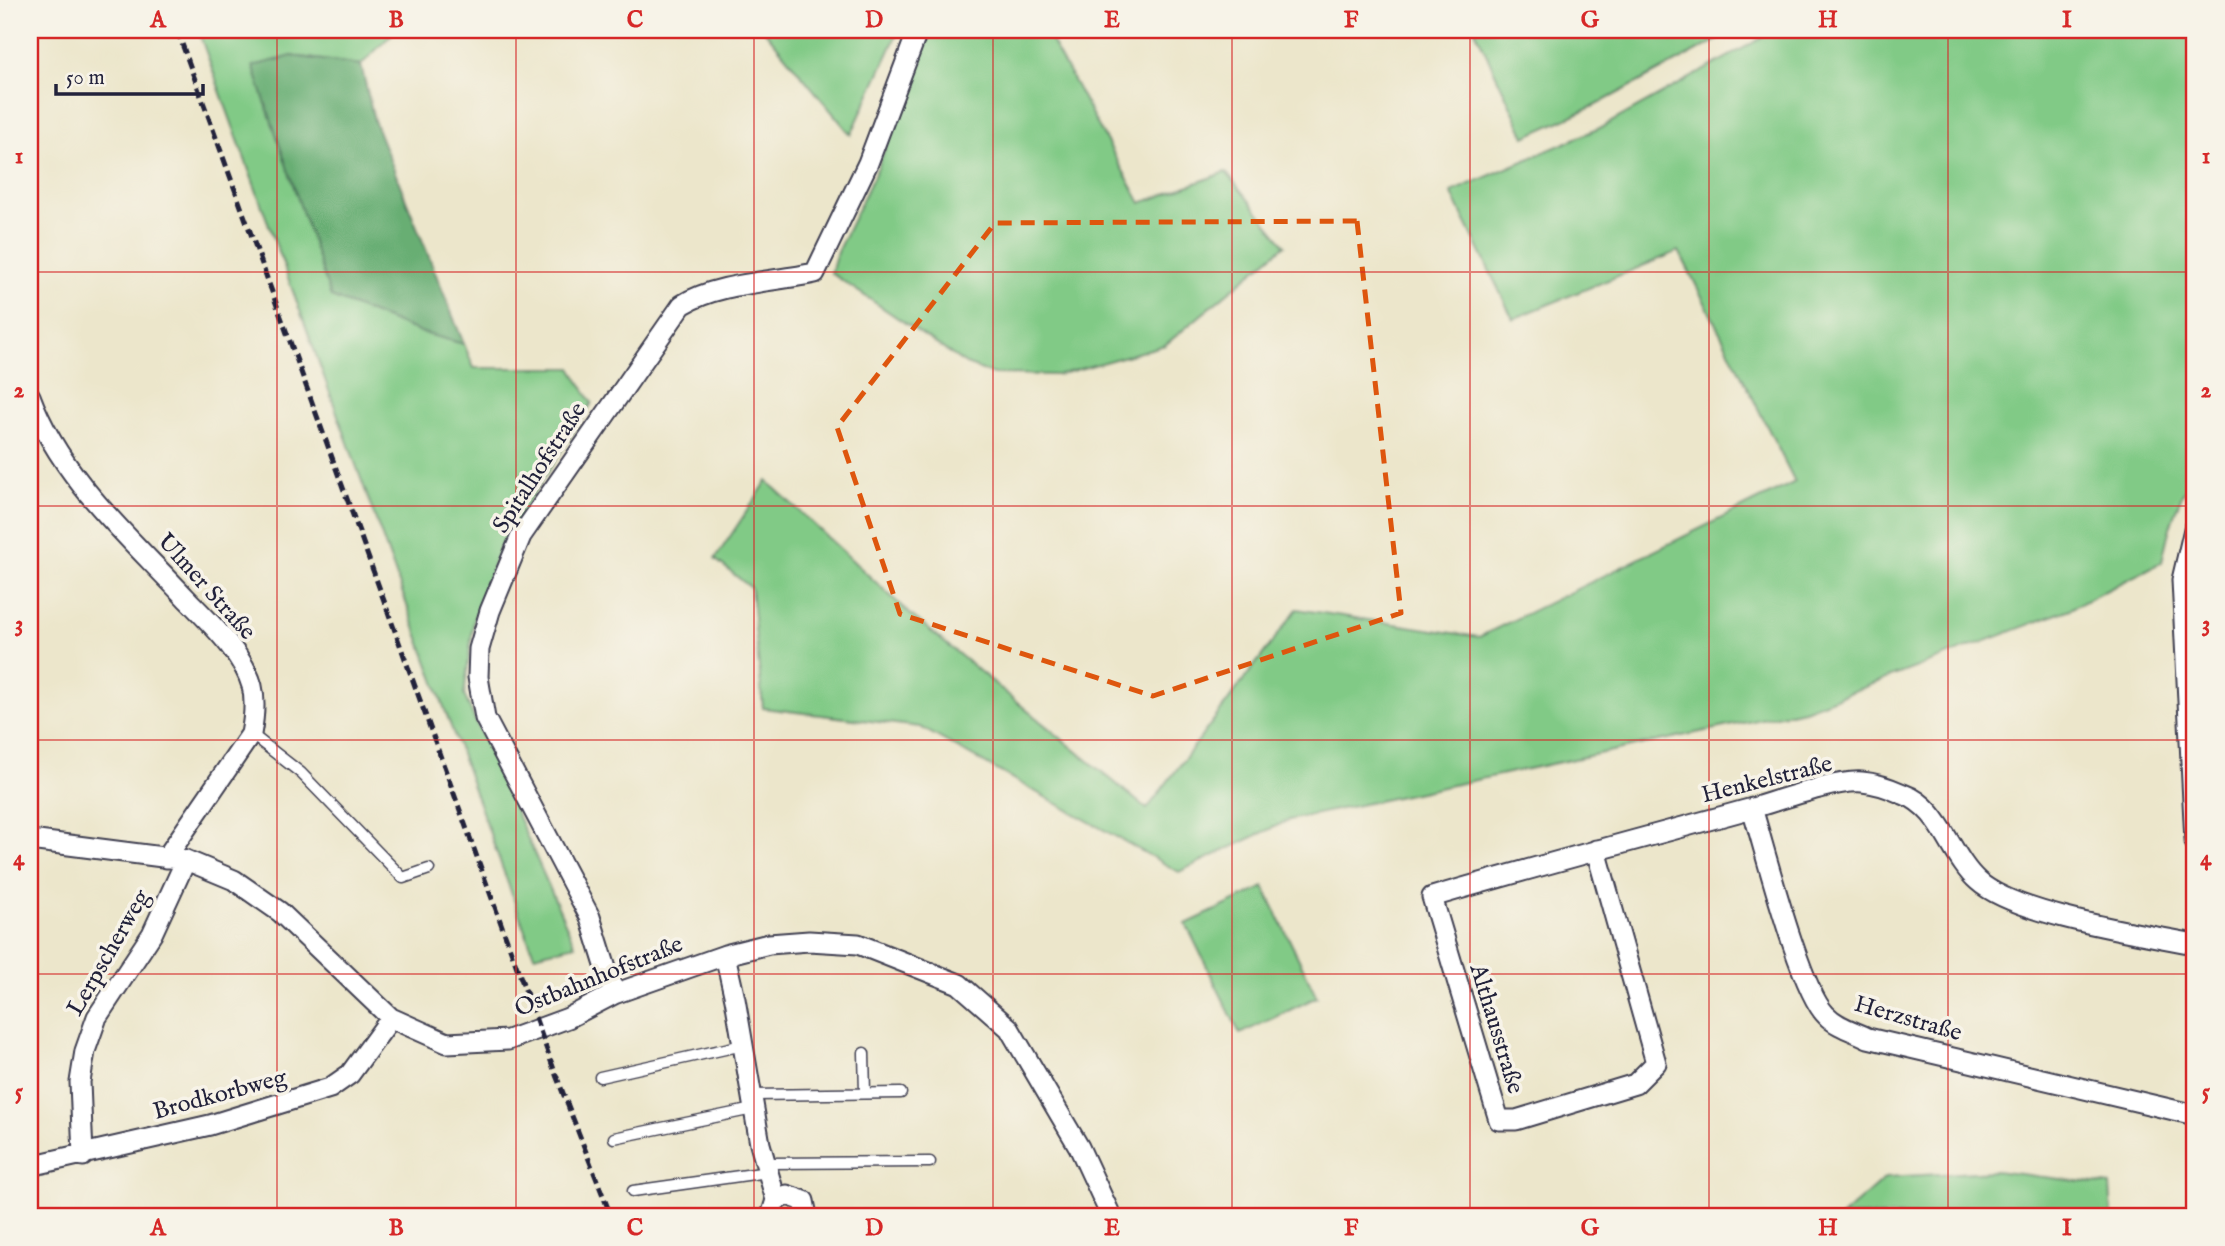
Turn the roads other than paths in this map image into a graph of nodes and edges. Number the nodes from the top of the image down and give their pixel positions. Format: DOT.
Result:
graph roads {
  1 [pos="918,30"];
  2 [pos="30,396"];
  3 [pos="2195,525"];
  4 [pos="251,734"];
  5 [pos="1752,808"];
  6 [pos="30,840"];
  7 [pos="2195,842"];
  8 [pos="1596,850"];
  9 [pos="176,859"];
  10 [pos="429,869"];
  11 [pos="1432,897"];
  12 [pos="2195,944"];
  13 [pos="725,955"];
  14 [pos="614,994"];
  15 [pos="391,1018"];
  16 [pos="743,1045"];
  17 [pos="864,1053"];
  18 [pos="600,1077"];
  19 [pos="864,1093"];
  20 [pos="901,1093"];
  21 [pos="752,1102"];
  22 [pos="2195,1115"];
  23 [pos="614,1138"];
  24 [pos="83,1156"];
  25 [pos="930,1162"];
  26 [pos="30,1166"];
  27 [pos="767,1168"];
  28 [pos="633,1191"];
  29 [pos="774,1208"];
  30 [pos="807,1216"];
  31 [pos="1111,1216"];
  1 -- 14 [label="street, Spitalhofstraße"];
  2 -- 4 [label="street, Ulmer Straße"];
  3 -- 7 [label="street"];
  4 -- 9 [label="street"];
  4 -- 10 [label="lane"];
  5 -- 8 [label="street, Henkelstraße"];
  5 -- 12 [label="street, Henkelstraße"];
  5 -- 22 [label="street, Herzstraße"];
  6 -- 9 [label="street, Ostbahnhofstraße"];
  8 -- 11 [label="street, Henkelstraße"];
  8 -- 11 [label="street, Althausstraße"];
  9 -- 15 [label="street, Ostbahnhofstraße"];
  9 -- 24 [label="street, Lerpscherweg"];
  13 -- 14 [label="street, Ostbahnhofstraße"];
  13 -- 16 [label="street"];
  13 -- 31 [label="street, Ostbahnhofstraße"];
  14 -- 15 [label="street, Ostbahnhofstraße"];
  15 -- 24 [label="street, Brodkorbweg"];
  16 -- 18 [label="lane"];
  16 -- 21 [label="street"];
  17 -- 19 [label="lane"];
  19 -- 20 [label="lane"];
  19 -- 21 [label="lane"];
  21 -- 23 [label="lane"];
  21 -- 27 [label="street"];
  24 -- 26 [label="street, Brodkorbweg"];
  25 -- 27 [label="lane"];
  27 -- 28 [label="lane"];
  27 -- 29 [label="street"];
  29 -- 30 [label="street"];
}
